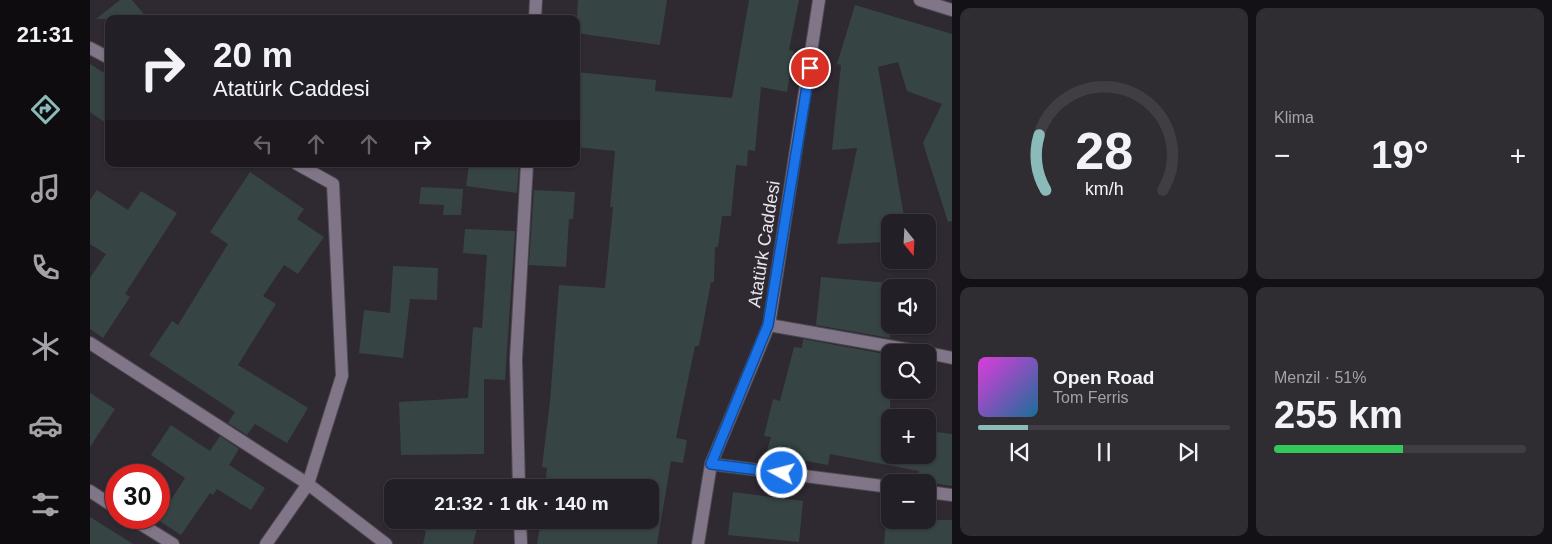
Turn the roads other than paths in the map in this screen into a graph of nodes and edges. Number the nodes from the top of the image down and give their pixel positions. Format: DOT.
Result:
graph roads {
  1 [pos="536,0"];
  2 [pos="819,0"];
  3 [pos="920,0"];
  4 [pos="952,10"];
  5 [pos="535,15"];
  6 [pos="90,48"];
  7 [pos="105,56"];
  8 [pos="302,167"];
  9 [pos="528,167"];
  10 [pos="768,325"];
  11 [pos="90,343"];
  12 [pos="881,345"];
  13 [pos="936,355"];
  14 [pos="952,358"];
  15 [pos="711,464"];
  16 [pos="520,479"];
  17 [pos="308,484"];
  18 [pos="881,486"];
  19 [pos="90,491"];
  20 [pos="936,493"];
  21 [pos="952,495"];
  22 [pos="105,501"];
  23 [pos="149,529"];
  24 [pos="520,529"];
  25 [pos="173,544"];
  26 [pos="266,544"];
  27 [pos="386,544"];
  28 [pos="521,544"];
  29 [pos="698,544"];
  1 -- 5 [label="street"];
  2 -- 10 [label="street, Atatürk Caddesi"];
  3 -- 4 [label="street"];
  6 -- 7 [label="street"];
  8 -- 17 [label="street"];
  9 -- 16 [label="street"];
  10 -- 12 [label="street"];
  10 -- 15 [label="street, Atatürk Caddesi"];
  11 -- 17 [label="street"];
  13 -- 14 [label="street"];
  15 -- 18 [label="street"];
  15 -- 29 [label="street, Atatürk Caddesi"];
  17 -- 26 [label="street"];
  17 -- 27 [label="street"];
  19 -- 22 [label="street"];
  20 -- 21 [label="street"];
  23 -- 25 [label="street"];
  24 -- 28 [label="street"];
}
